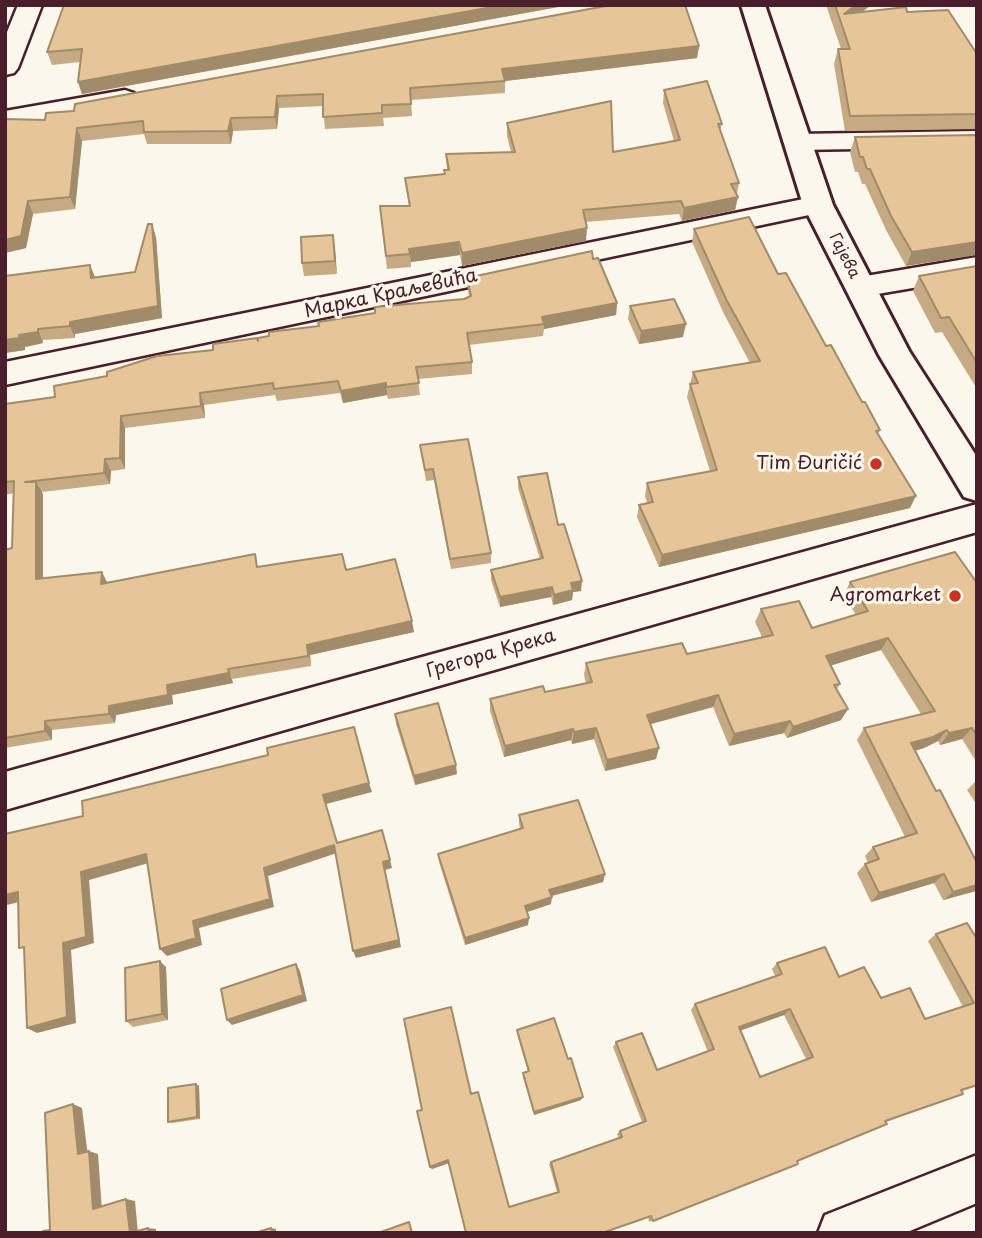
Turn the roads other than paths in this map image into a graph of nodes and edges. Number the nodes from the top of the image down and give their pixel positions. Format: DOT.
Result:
graph roads {
  1 [pos="30,5"];
  2 [pos="753,5"];
  3 [pos="5,68"];
  4 [pos="144,94"];
  5 [pos="5,119"];
  6 [pos="977,139"];
  7 [pos="798,142"];
  8 [pos="818,205"];
  9 [pos="977,267"];
  10 [pos="860,286"];
  11 [pos="5,374"];
  12 [pos="977,487"];
  13 [pos="977,518"];
  14 [pos="5,791"];
  15 [pos="977,1179"];
  16 [pos="844,1233"];
  1 -- 3 [label="street"];
  2 -- 7 [label="street, Гајева"];
  4 -- 5 [label="street"];
  6 -- 7 [label="street"];
  7 -- 8 [label="street, Гајева"];
  8 -- 10 [label="street, Гајева"];
  8 -- 11 [label="street, Марка Краљевића"];
  9 -- 10 [label="street"];
  10 -- 12 [label="street, Гајева"];
  13 -- 14 [label="street, Грегора Крека"];
  15 -- 16 [label="street"];
}
